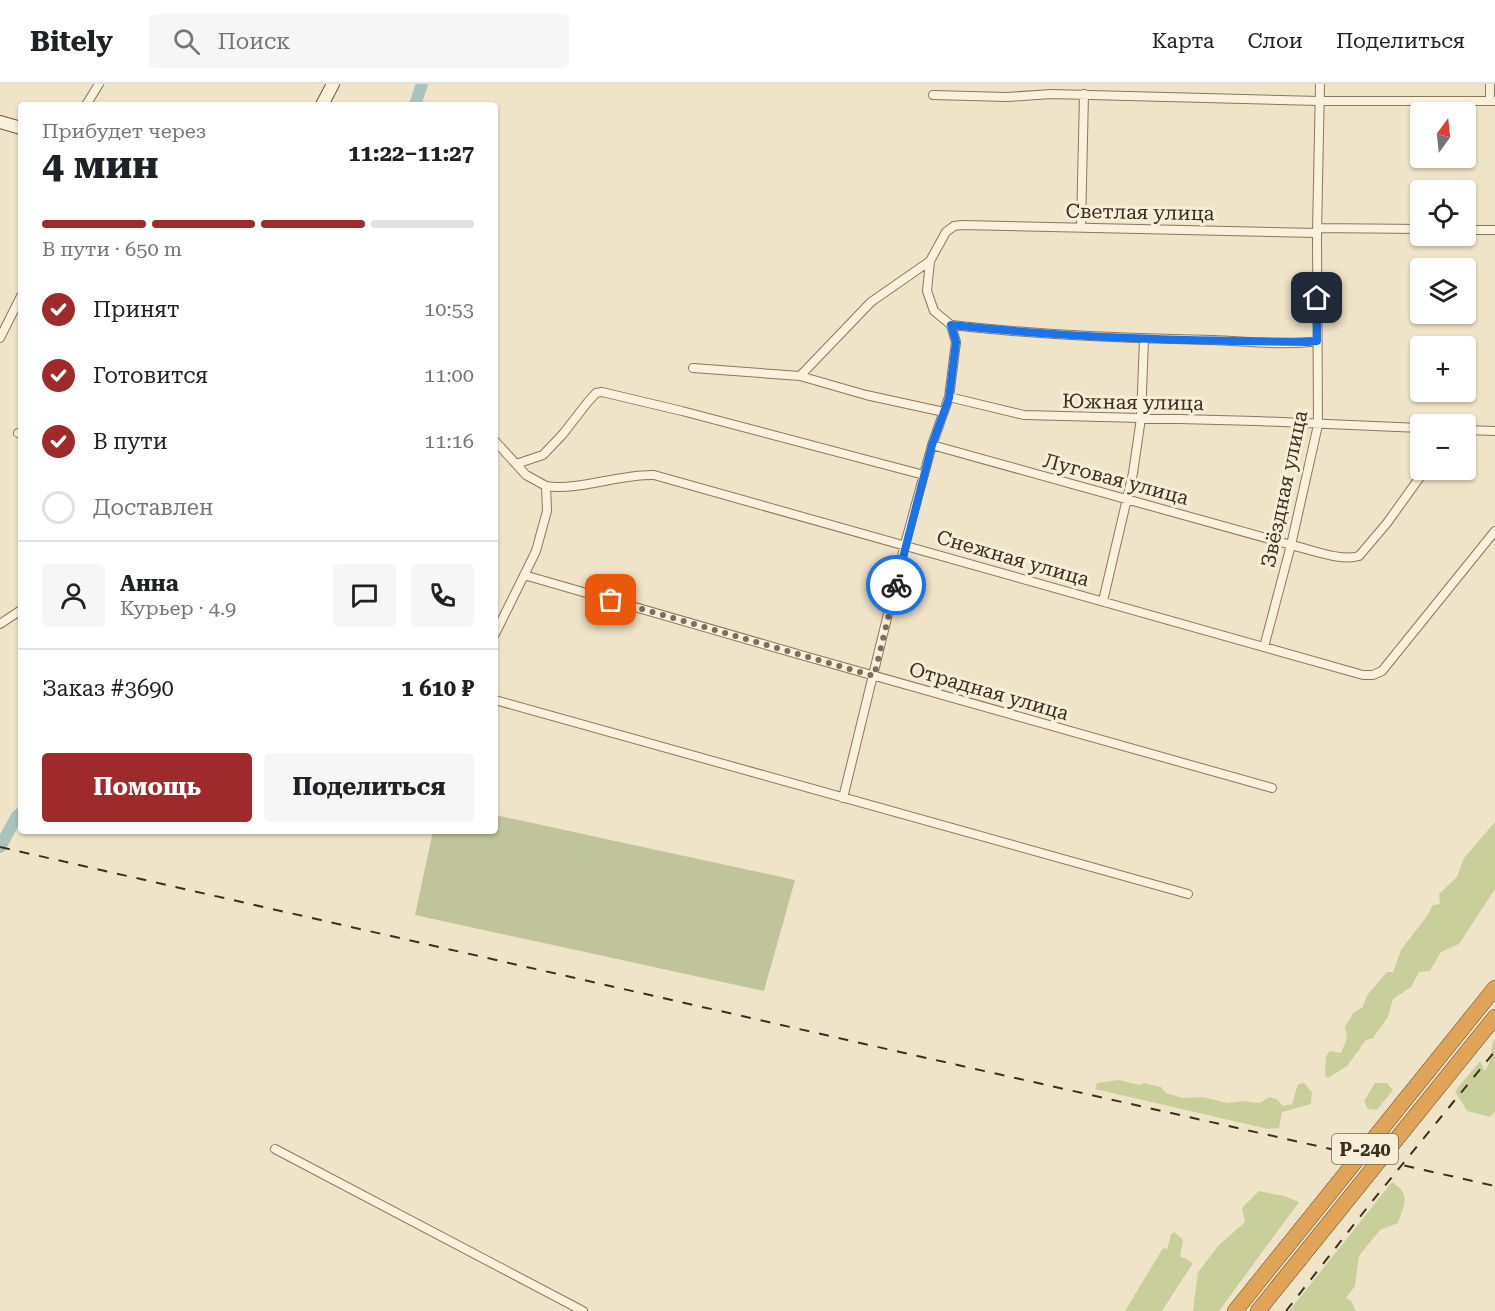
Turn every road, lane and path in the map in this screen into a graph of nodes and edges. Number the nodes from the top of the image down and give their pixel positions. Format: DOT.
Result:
graph roads {
  1 [pos="99,84"];
  2 [pos="333,84"];
  3 [pos="1058,84"];
  4 [pos="1320,84"];
  5 [pos="1490,84"];
  6 [pos="1051,94"];
  7 [pos="1084,94"];
  8 [pos="933,95"];
  9 [pos="1319,101"];
  10 [pos="1493,101"];
  11 [pos="88,102"];
  12 [pos="324,102"];
  13 [pos="0,122"];
  14 [pos="18,127"];
  15 [pos="1081,227"];
  16 [pos="1410,229"];
  17 [pos="1317,230"];
  18 [pos="1476,230"];
  19 [pos="1495,230"];
  20 [pos="930,261"];
  21 [pos="18,302"];
  22 [pos="951,325"];
  23 [pos="0,338"];
  24 [pos="1144,339"];
  25 [pos="1317,341"];
  26 [pos="693,368"];
  27 [pos="800,376"];
  28 [pos="949,398"];
  29 [pos="944,412"];
  30 [pos="1141,418"];
  31 [pos="1318,425"];
  32 [pos="1410,428"];
  33 [pos="1476,430"];
  34 [pos="1495,431"];
  35 [pos="498,444"];
  36 [pos="932,445"];
  37 [pos="516,464"];
  38 [pos="924,475"];
  39 [pos="1418,480"];
  40 [pos="546,486"];
  41 [pos="1126,499"];
  42 [pos="1495,531"];
  43 [pos="905,544"];
  44 [pos="1291,545"];
  45 [pos="524,575"];
  46 [pos="1103,601"];
  47 [pos="18,612"];
  48 [pos="0,624"];
  49 [pos="498,627"];
  50 [pos="1264,647"];
  51 [pos="874,676"];
  52 [pos="498,701"];
  53 [pos="1272,788"];
  54 [pos="843,798"];
  55 [pos="1188,894"];
  56 [pos="1495,987"];
  57 [pos="1495,1017"];
  58 [pos="275,1149"];
  59 [pos="583,1311"];
  60 [pos="1235,1311"];
  61 [pos="1258,1311"];
  1 -- 11 [label="street"];
  2 -- 12 [label="street"];
  3 -- 6 [label="street"];
  4 -- 9 [label="street, Звёздная улица"];
  5 -- 10 [label="street"];
  6 -- 7 [label="street"];
  6 -- 8 [label="street"];
  7 -- 9 [label="street"];
  7 -- 15 [label="street"];
  9 -- 10 [label="street"];
  9 -- 17 [label="street, Звёздная улица"];
  13 -- 14 [label="street"];
  15 -- 17 [label="street, Светлая улица"];
  15 -- 20 [label="street, Светлая улица"];
  16 -- 17 [label="street, Светлая улица"];
  17 -- 25 [label="street, Звёздная улица"];
  18 -- 19 [label="street"];
  20 -- 22 [label="street"];
  20 -- 27 [label="street"];
  21 -- 23 [label="street"];
  22 -- 24 [label="street"];
  22 -- 28 [label="street"];
  24 -- 25 [label="street"];
  24 -- 30 [label="street"];
  25 -- 31 [label="street, Звёздная улица"];
  26 -- 27 [label="street"];
  27 -- 29 [label="street"];
  28 -- 29 [label="street"];
  28 -- 30 [label="street, Южная улица"];
  29 -- 36 [label="street"];
  30 -- 31 [label="street, Южная улица"];
  30 -- 41 [label="street"];
  31 -- 32 [label="street, Южная улица"];
  31 -- 44 [label="street, Звёздная улица"];
  33 -- 34 [label="street"];
  35 -- 37 [label="street"];
  36 -- 38 [label="street"];
  36 -- 41 [label="street, Луговая улица"];
  37 -- 38 [label="street"];
  37 -- 40 [label="street"];
  38 -- 43 [label="street"];
  39 -- 44 [label="street, Луговая улица"];
  40 -- 43 [label="street, Снежная улица"];
  40 -- 45 [label="street"];
  41 -- 44 [label="street, Луговая улица"];
  41 -- 46 [label="street"];
  42 -- 50 [label="street, Снежная улица"];
  43 -- 46 [label="street, Снежная улица"];
  43 -- 51 [label="street"];
  44 -- 50 [label="street, Звёздная улица"];
  45 -- 49 [label="street"];
  45 -- 51 [label="street, Отрадная улица"];
  46 -- 50 [label="street, Снежная улица"];
  47 -- 48 [label="street"];
  51 -- 53 [label="street, Отрадная улица"];
  51 -- 54 [label="street"];
  52 -- 54 [label="street"];
  54 -- 55 [label="street"];
  56 -- 60 [label="highway, Р-240"];
  57 -- 61 [label="highway, Р-240"];
  58 -- 59 [label="street"];
}
